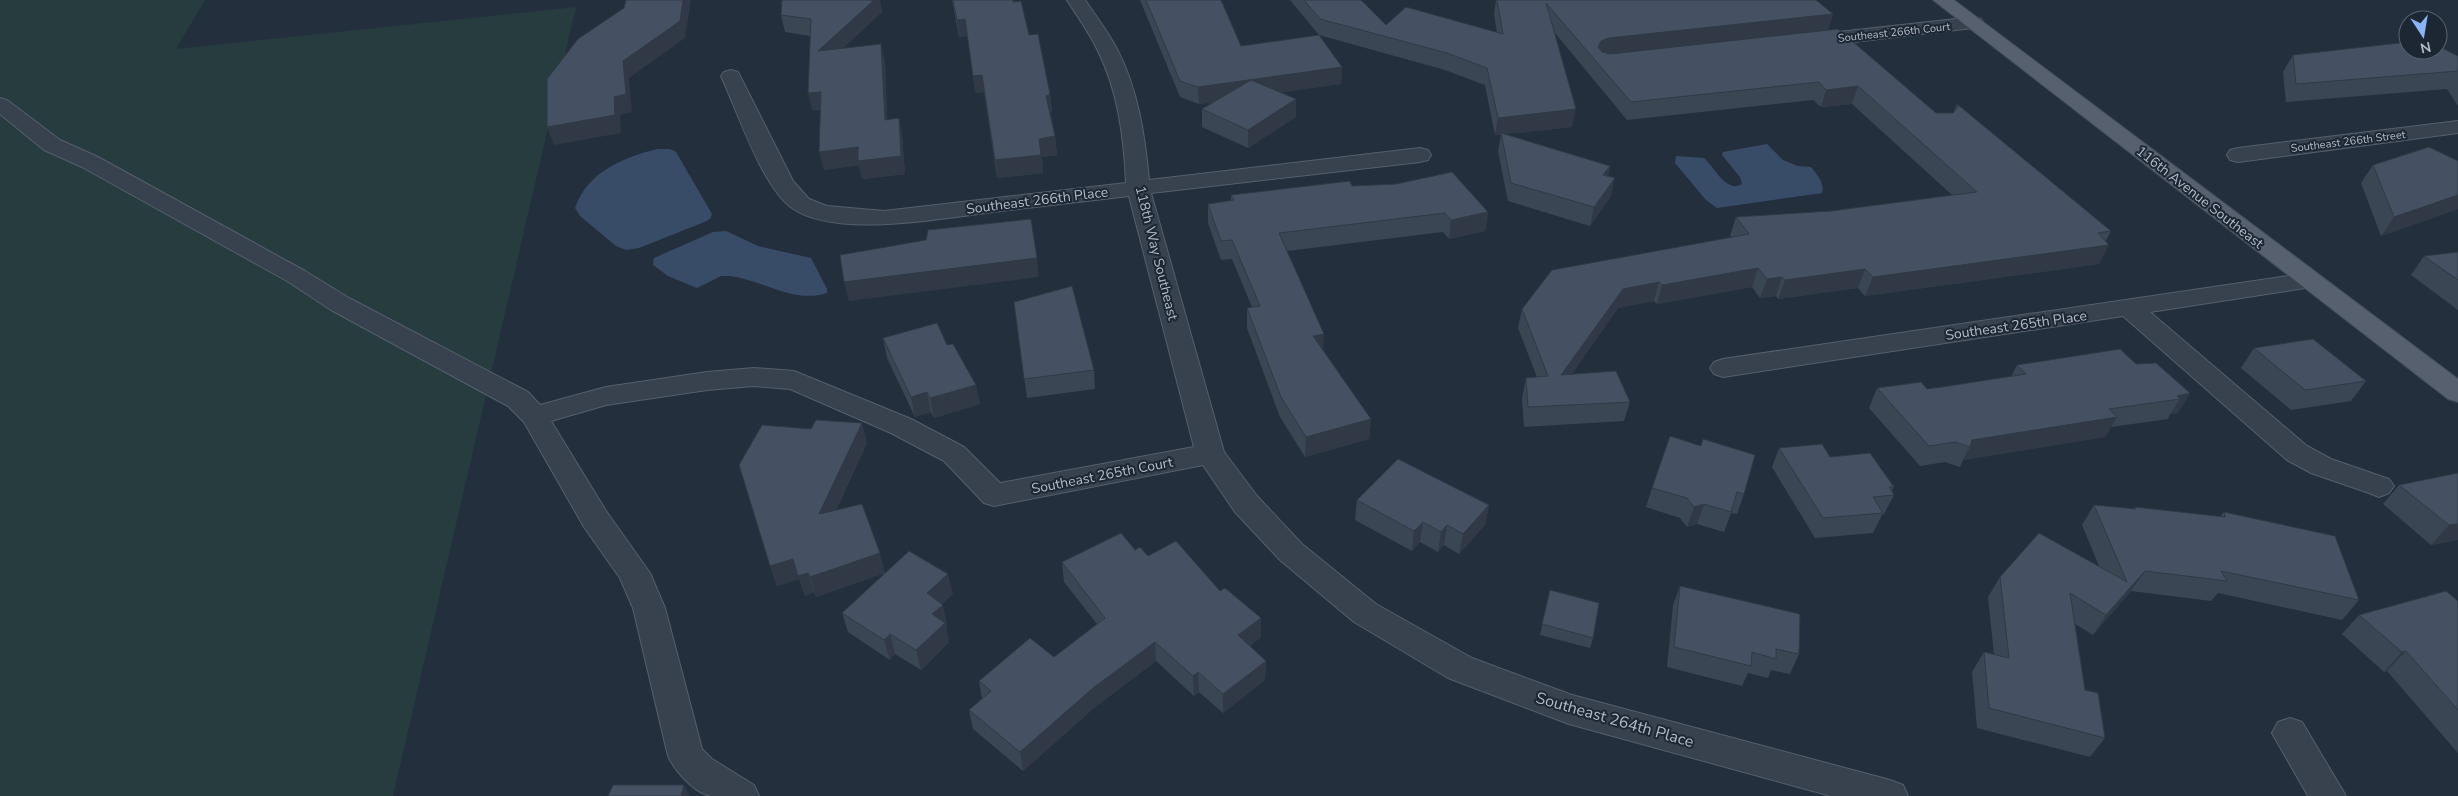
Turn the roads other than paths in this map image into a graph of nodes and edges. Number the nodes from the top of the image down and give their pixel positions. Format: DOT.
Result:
graph roads {
  1 [pos="1076,0"];
  2 [pos="1942,0"];
  3 [pos="1974,24"];
  4 [pos="1837,38"];
  5 [pos="1789,44"];
  6 [pos="1858,57"];
  7 [pos="731,76"];
  8 [pos="0,104"];
  9 [pos="2458,127"];
  10 [pos="1420,154"];
  11 [pos="2238,156"];
  12 [pos="1138,188"];
  13 [pos="2309,281"];
  14 [pos="2129,308"];
  15 [pos="1723,368"];
  16 [pos="2458,393"];
  17 [pos="534,416"];
  18 [pos="1210,454"];
  19 [pos="2379,486"];
  20 [pos="2290,733"];
  21 [pos="741,796"];
  22 [pos="1890,796"];
  23 [pos="2328,796"];
  1 -- 12 [label="street, 118th Way Southeast"];
  2 -- 3 [label="main road, 116th Avenue Southeast"];
  3 -- 4 [label="street, Southeast 266th Court"];
  3 -- 13 [label="main road, 116th Avenue Southeast"];
  4 -- 5 [label="street, Southeast 266th Court"];
  4 -- 6 [label="street"];
  7 -- 12 [label="street, Southeast 266th Place"];
  8 -- 17 [label="street"];
  9 -- 11 [label="street, Southeast 266th Street"];
  10 -- 12 [label="street, Southeast 266th Place"];
  12 -- 18 [label="street, 118th Way Southeast"];
  13 -- 14 [label="street, Southeast 265th Place"];
  13 -- 16 [label="main road, 116th Avenue Southeast"];
  14 -- 15 [label="street, Southeast 265th Place"];
  14 -- 19 [label="street"];
  17 -- 18 [label="street, Southeast 265th Court"];
  17 -- 21 [label="street"];
  18 -- 22 [label="street, Southeast 264th Place"];
  20 -- 23 [label="street"];
}
